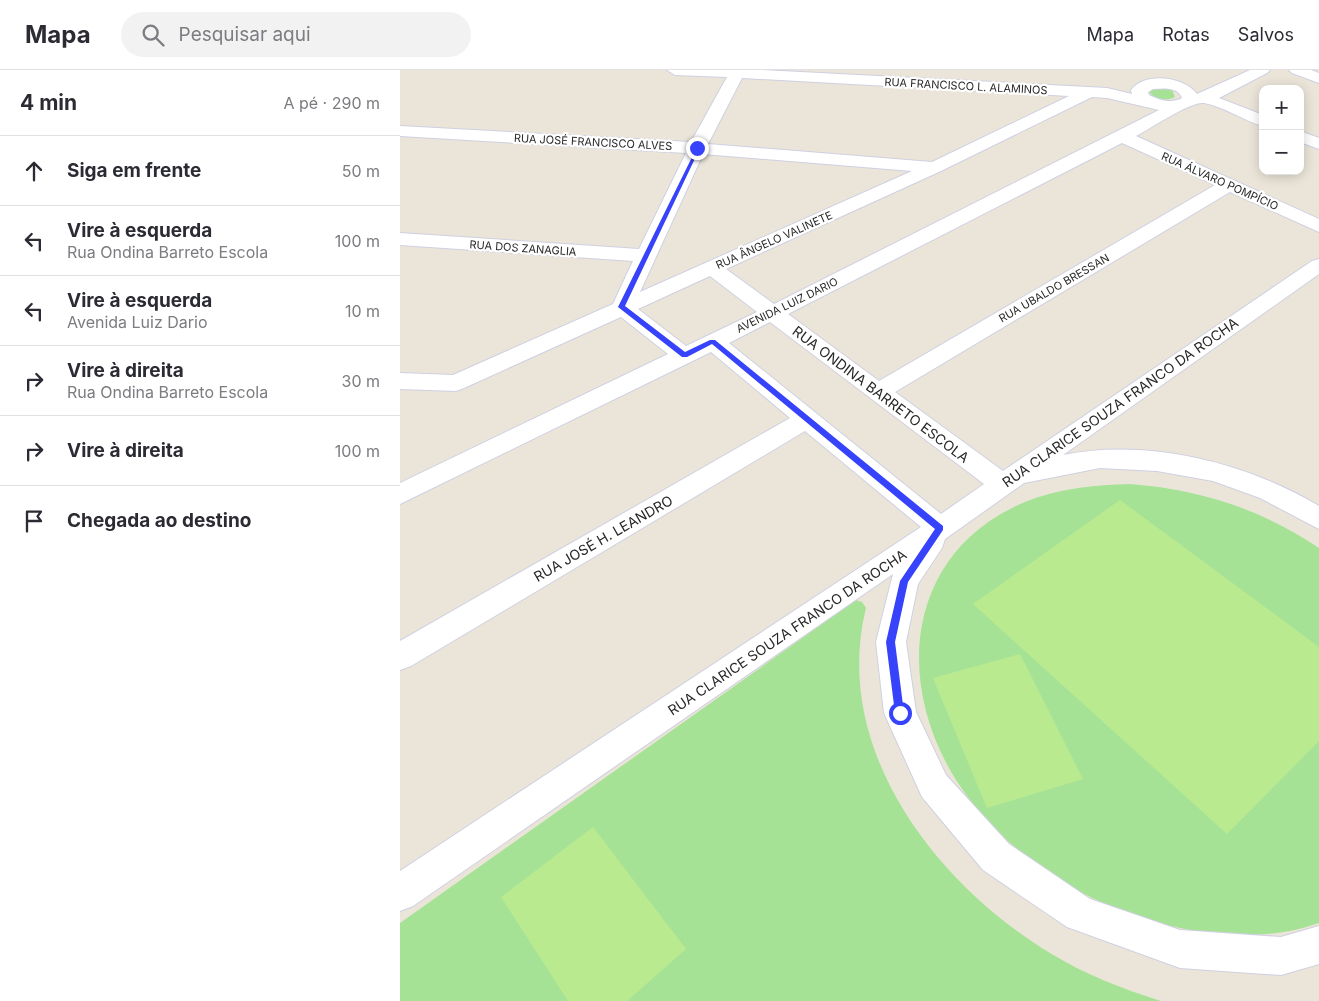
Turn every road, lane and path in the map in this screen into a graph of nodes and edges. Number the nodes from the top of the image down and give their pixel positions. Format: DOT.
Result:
graph roads {
  1 [pos="675,70"];
  2 [pos="1158,70"];
  3 [pos="1180,70"];
  4 [pos="1262,70"];
  5 [pos="1297,70"];
  6 [pos="738,72"];
  7 [pos="1319,78"];
  8 [pos="1148,86"];
  9 [pos="1174,86"];
  10 [pos="1099,93"];
  11 [pos="1198,99"];
  12 [pos="1168,106"];
  13 [pos="1259,120"];
  14 [pos="400,131"];
  15 [pos="1122,136"];
  16 [pos="1304,138"];
  17 [pos="1319,144"];
  18 [pos="697,148"];
  19 [pos="935,167"];
  20 [pos="1229,185"];
  21 [pos="1319,226"];
  22 [pos="400,239"];
  23 [pos="646,256"];
  24 [pos="1319,265"];
  25 [pos="712,268"];
  26 [pos="622,307"];
  27 [pos="772,313"];
  28 [pos="712,342"];
  29 [pos="684,355"];
  30 [pos="400,381"];
  31 [pos="878,392"];
  32 [pos="806,418"];
  33 [pos="1002,484"];
  34 [pos="400,494"];
  35 [pos="1319,519"];
  36 [pos="940,528"];
  37 [pos="400,657"];
  38 [pos="400,893"];
  39 [pos="1319,945"];
  1 -- 6 [label="street, RUA FRANCISCO L. ALAMINOS"];
  2 -- 9 [label="street"];
  3 -- 9 [label="street"];
  4 -- 11 [label="street"];
  5 -- 7 [label="street"];
  6 -- 10 [label="street, RUA FRANCISCO L. ALAMINOS"];
  6 -- 18 [label="street"];
  8 -- 9 [label="street"];
  8 -- 10 [label="street, RUA FRANCISCO L. ALAMINOS"];
  8 -- 12 [label="street"];
  9 -- 11 [label="street"];
  10 -- 19 [label="street, RUA ÂNGELO VALINETE"];
  11 -- 12 [label="street"];
  11 -- 13 [label="street"];
  12 -- 15 [label="street, AVENIDA LUIZ DARIO"];
  14 -- 18 [label="street, RUA JOSÉ FRANCISCO ALVES"];
  15 -- 20 [label="street, RUA ÁLVARO POMPÍCIO"];
  15 -- 27 [label="street, AVENIDA LUIZ DARIO"];
  16 -- 17 [label="street"];
  18 -- 19 [label="street, RUA JOSÉ FRANCISCO ALVES"];
  18 -- 23 [label="street"];
  19 -- 25 [label="street, RUA ÂNGELO VALINETE"];
  20 -- 21 [label="street, RUA ÁLVARO POMPÍCIO"];
  20 -- 31 [label="street, RUA UBALDO BRESSAN"];
  22 -- 23 [label="street, RUA DOS ZANAGLIA"];
  23 -- 26 [label="street"];
  24 -- 33 [label="street, RUA CLARICE SOUZA FRANCO DA ROCHA"];
  25 -- 26 [label="street, RUA ÂNGELO VALINETE"];
  25 -- 27 [label="street, RUA ONDINA BARRETO ESCOLA"];
  26 -- 29 [label="street"];
  26 -- 30 [label="street, RUA ÂNGELO VALINETE"];
  27 -- 28 [label="street, AVENIDA LUIZ DARIO"];
  27 -- 31 [label="street, RUA ONDINA BARRETO ESCOLA"];
  28 -- 29 [label="street, AVENIDA LUIZ DARIO"];
  28 -- 32 [label="street"];
  29 -- 34 [label="street, AVENIDA LUIZ DARIO"];
  31 -- 33 [label="street, RUA ONDINA BARRETO ESCOLA"];
  32 -- 36 [label="street"];
  32 -- 37 [label="street, RUA JOSÉ H. LEANDRO"];
  33 -- 35 [label="street"];
  33 -- 36 [label="street, RUA CLARICE SOUZA FRANCO DA ROCHA"];
  36 -- 38 [label="street, RUA CLARICE SOUZA FRANCO DA ROCHA"];
  36 -- 39 [label="street"];
}
